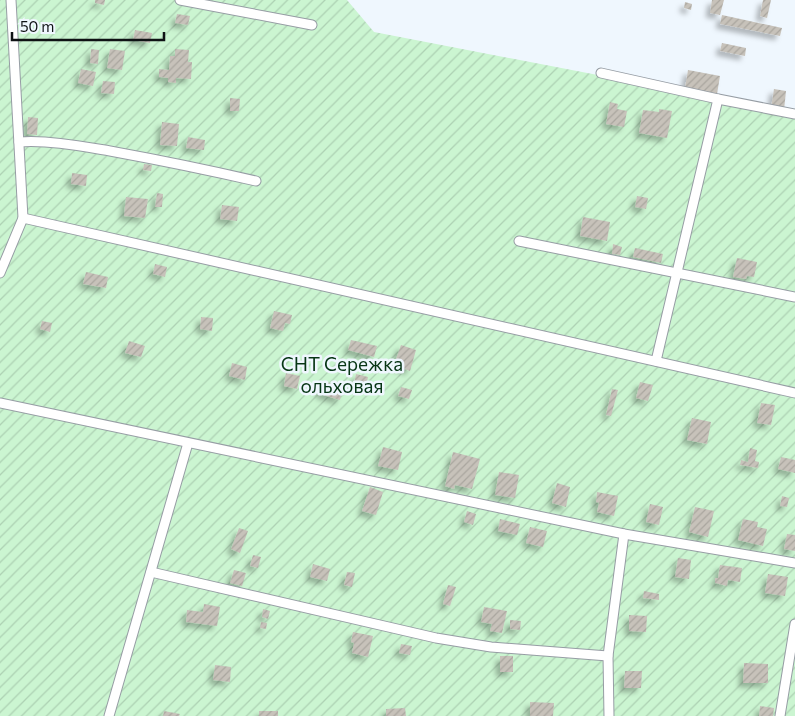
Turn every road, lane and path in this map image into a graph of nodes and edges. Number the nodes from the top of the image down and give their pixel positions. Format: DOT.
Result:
graph roads {
  1 [pos="11,0"];
  2 [pos="180,0"];
  3 [pos="312,25"];
  4 [pos="601,74"];
  5 [pos="718,99"];
  6 [pos="795,114"];
  7 [pos="19,142"];
  8 [pos="256,181"];
  9 [pos="23,218"];
  10 [pos="519,241"];
  11 [pos="1,269"];
  12 [pos="676,273"];
  13 [pos="795,297"];
  14 [pos="656,361"];
  15 [pos="795,393"];
  16 [pos="0,404"];
  17 [pos="188,443"];
  18 [pos="624,534"];
  19 [pos="795,563"];
  20 [pos="151,572"];
  21 [pos="795,624"];
  22 [pos="608,656"];
  23 [pos="109,716"];
  24 [pos="609,716"];
  25 [pos="780,716"];
  1 -- 7 [label="lane"];
  2 -- 3 [label="lane"];
  4 -- 5 [label="lane"];
  5 -- 6 [label="lane"];
  5 -- 12 [label="lane"];
  7 -- 8 [label="lane"];
  7 -- 9 [label="lane"];
  9 -- 11 [label="lane"];
  9 -- 14 [label="lane"];
  10 -- 12 [label="lane"];
  12 -- 13 [label="lane"];
  12 -- 14 [label="lane"];
  14 -- 15 [label="lane"];
  16 -- 17 [label="lane"];
  17 -- 18 [label="lane"];
  17 -- 20 [label="lane"];
  18 -- 19 [label="lane"];
  18 -- 22 [label="lane"];
  20 -- 22 [label="lane"];
  20 -- 23 [label="lane"];
  21 -- 25 [label="lane"];
  22 -- 24 [label="lane"];
}
